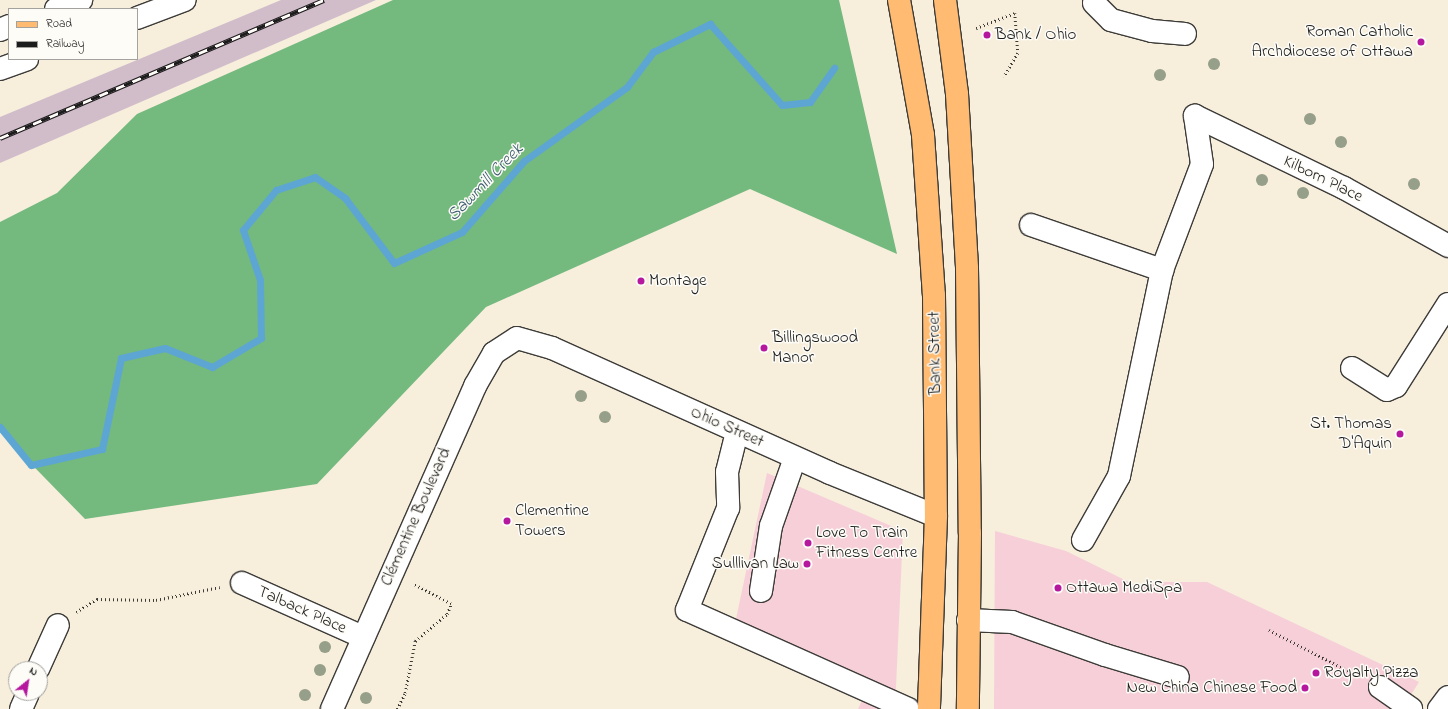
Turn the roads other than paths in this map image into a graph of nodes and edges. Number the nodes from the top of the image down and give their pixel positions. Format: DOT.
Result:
graph roads {
  1 [pos="81,0"];
  2 [pos="185,0"];
  3 [pos="899,0"];
  4 [pos="944,0"];
  5 [pos="1094,3"];
  6 [pos="59,8"];
  7 [pos="138,18"];
  8 [pos="1185,34"];
  9 [pos="24,60"];
  10 [pos="0,69"];
  11 [pos="1031,225"];
  12 [pos="1448,246"];
  13 [pos="1162,270"];
  14 [pos="1448,304"];
  15 [pos="517,338"];
  16 [pos="1352,368"];
  17 [pos="737,432"];
  18 [pos="795,458"];
  19 [pos="936,516"];
  20 [pos="1083,540"];
  21 [pos="242,583"];
  22 [pos="760,591"];
  23 [pos="968,620"];
  24 [pos="58,625"];
  25 [pos="363,637"];
  26 [pos="42,661"];
  27 [pos="1178,677"];
  28 [pos="1380,687"];
  29 [pos="1448,697"];
  30 [pos="332,709"];
  31 [pos="908,709"];
  32 [pos="929,709"];
  33 [pos="968,709"];
  34 [pos="1411,709"];
  35 [pos="1439,709"];
  1 -- 6 [label="street"];
  2 -- 7 [label="street"];
  3 -- 19 [label="main road, Bank Street"];
  4 -- 23 [label="main road, Bank Street"];
  5 -- 8 [label="street"];
  9 -- 10 [label="street"];
  11 -- 13 [label="street"];
  12 -- 13 [label="street, Kilborn Place"];
  13 -- 20 [label="street"];
  14 -- 16 [label="street"];
  15 -- 17 [label="street, Ohio Street"];
  15 -- 25 [label="street, Clémentine Boulevard"];
  17 -- 18 [label="street, Ohio Street"];
  17 -- 31 [label="street"];
  18 -- 19 [label="street, Ohio Street"];
  18 -- 22 [label="street"];
  19 -- 32 [label="main road, Bank Street"];
  21 -- 25 [label="street, Talback Place"];
  23 -- 27 [label="street"];
  23 -- 33 [label="main road, Bank Street"];
  24 -- 26 [label="street"];
  25 -- 30 [label="street, Clémentine Boulevard"];
  28 -- 34 [label="street"];
  29 -- 35 [label="street"];
}
